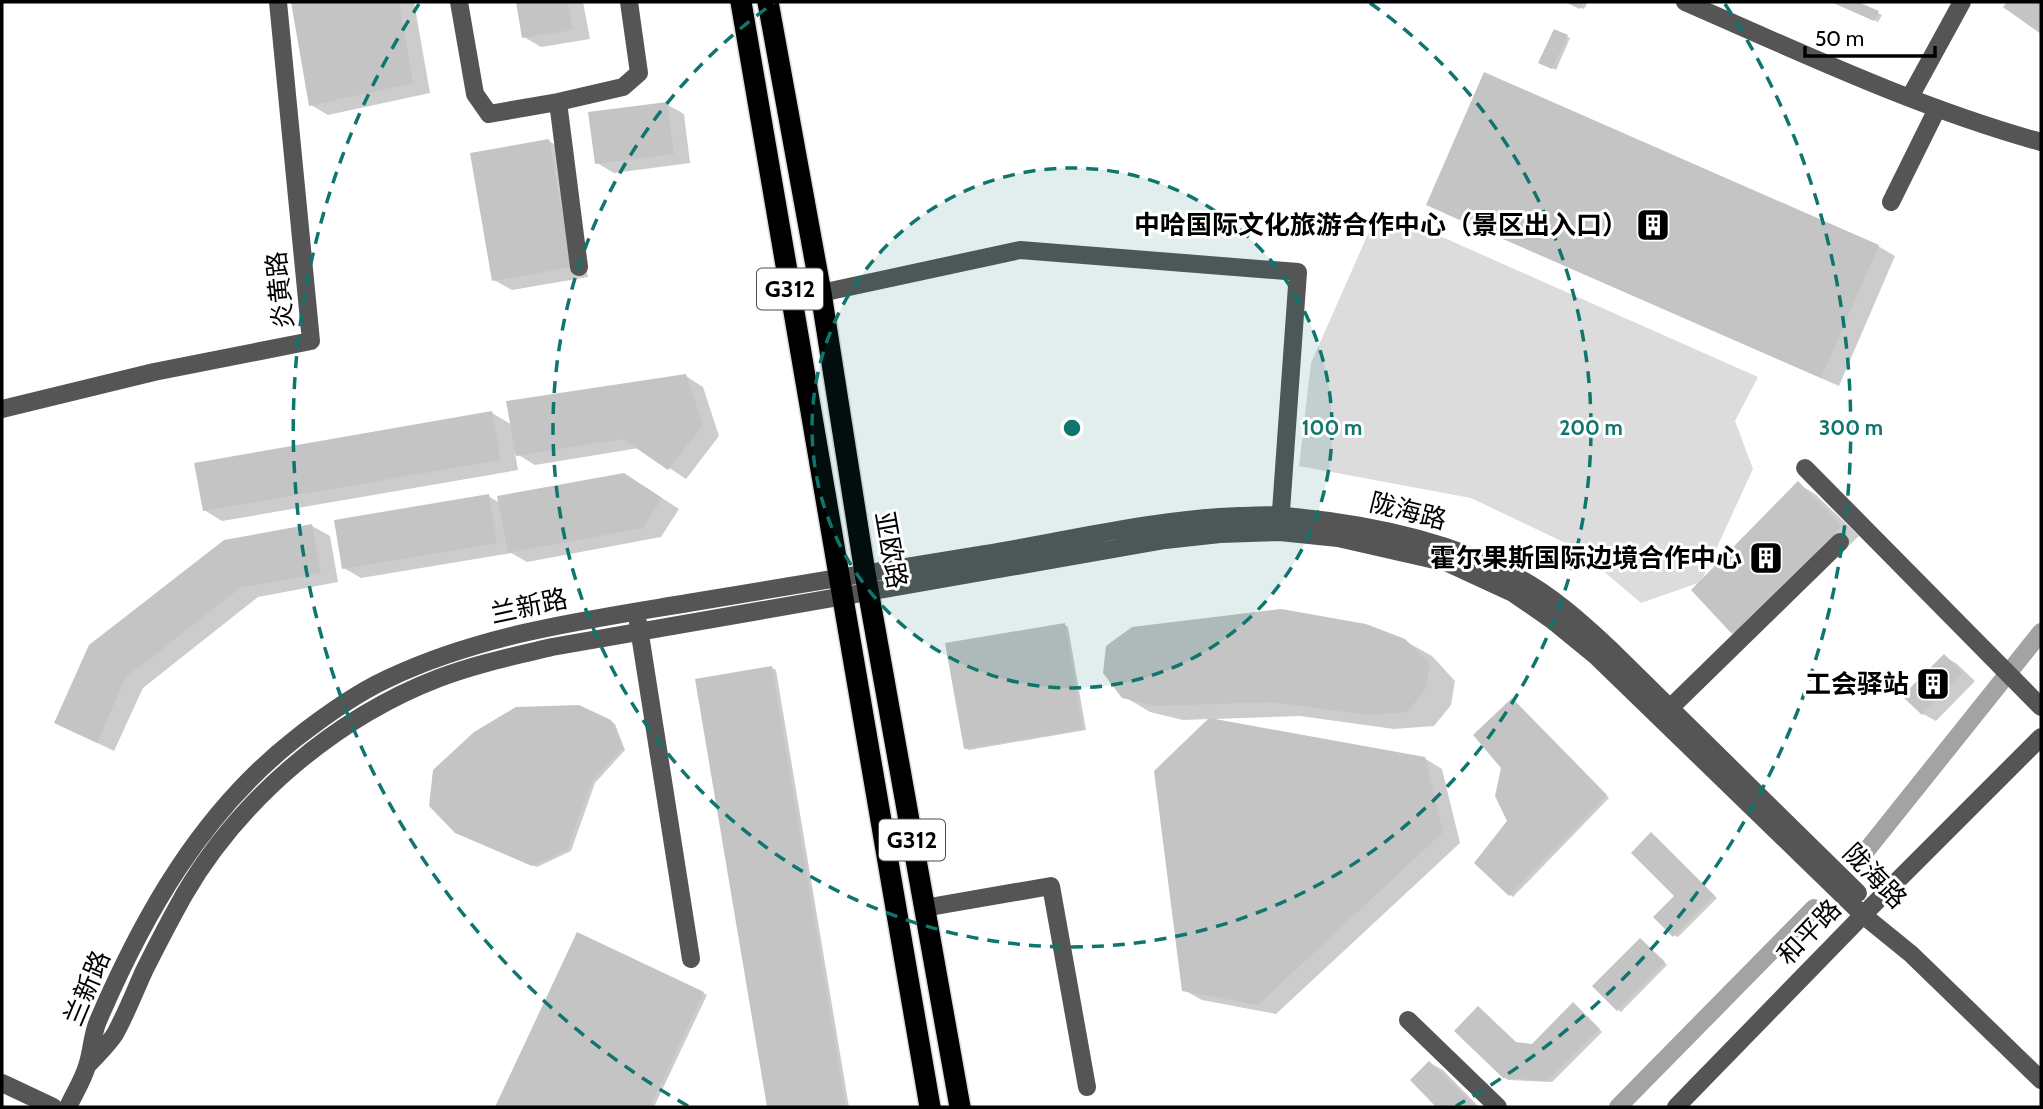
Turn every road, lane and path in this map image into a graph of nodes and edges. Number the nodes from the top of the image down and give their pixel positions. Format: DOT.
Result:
graph roads {
  1 [pos="278,2"];
  2 [pos="459,2"];
  3 [pos="628,2"];
  4 [pos="741,2"];
  5 [pos="768,2"];
  6 [pos="1685,2"];
  7 [pos="1962,2"];
  8 [pos="1910,97"];
  9 [pos="558,102"];
  10 [pos="1937,109"];
  11 [pos="2041,142"];
  12 [pos="1891,202"];
  13 [pos="579,267"];
  14 [pos="821,293"];
  15 [pos="2,409"];
  16 [pos="1805,468"];
  17 [pos="1280,523"];
  18 [pos="1840,542"];
  19 [pos="868,583"];
  20 [pos="841,587"];
  21 [pos="636,612"];
  22 [pos="641,631"];
  23 [pos="2041,707"];
  24 [pos="1669,709"];
  25 [pos="2041,737"];
  26 [pos="924,908"];
  27 [pos="1867,911"];
  28 [pos="691,959"];
  29 [pos="1408,1020"];
  30 [pos="88,1066"];
  31 [pos="2041,1080"];
  32 [pos="2,1083"];
  33 [pos="1087,1087"];
  34 [pos="53,1107"];
  35 [pos="68,1107"];
  36 [pos="930,1107"];
  37 [pos="960,1107"];
  38 [pos="1498,1107"];
  39 [pos="1676,1107"];
  1 -- 15 [label="street, 炎黄路"];
  2 -- 9 [label="street"];
  3 -- 9 [label="street"];
  4 -- 20 [label="highway, G312"];
  5 -- 14 [label="highway, 亚欧路 / G312"];
  6 -- 8 [label="street"];
  7 -- 8 [label="street"];
  8 -- 10 [label="street"];
  9 -- 13 [label="street"];
  10 -- 11 [label="street"];
  10 -- 12 [label="street"];
  14 -- 17 [label="street"];
  14 -- 19 [label="highway, 亚欧路 / G312"];
  16 -- 23 [label="street"];
  17 -- 19 [label="street, 陇海路"];
  17 -- 24 [label="street, 陇海路"];
  17 -- 27 [label="street, 陇海路"];
  18 -- 24 [label="street"];
  19 -- 20 [label="street, 兰新路"];
  19 -- 26 [label="highway, 亚欧路 / G312"];
  20 -- 21 [label="street, 兰新路"];
  20 -- 22 [label="street, 兰新路"];
  20 -- 36 [label="highway, G312"];
  21 -- 22 [label="street"];
  21 -- 30 [label="street, 兰新路"];
  22 -- 28 [label="street"];
  22 -- 30 [label="street, 兰新路"];
  24 -- 27 [label="street, 陇海路"];
  25 -- 27 [label="street, 和平路"];
  26 -- 33 [label="street"];
  26 -- 37 [label="highway, 亚欧路 / G312"];
  27 -- 31 [label="street, 陇海路"];
  27 -- 39 [label="street, 和平路"];
  29 -- 38 [label="street"];
  30 -- 35 [label="street"];
  32 -- 34 [label="street"];
}
